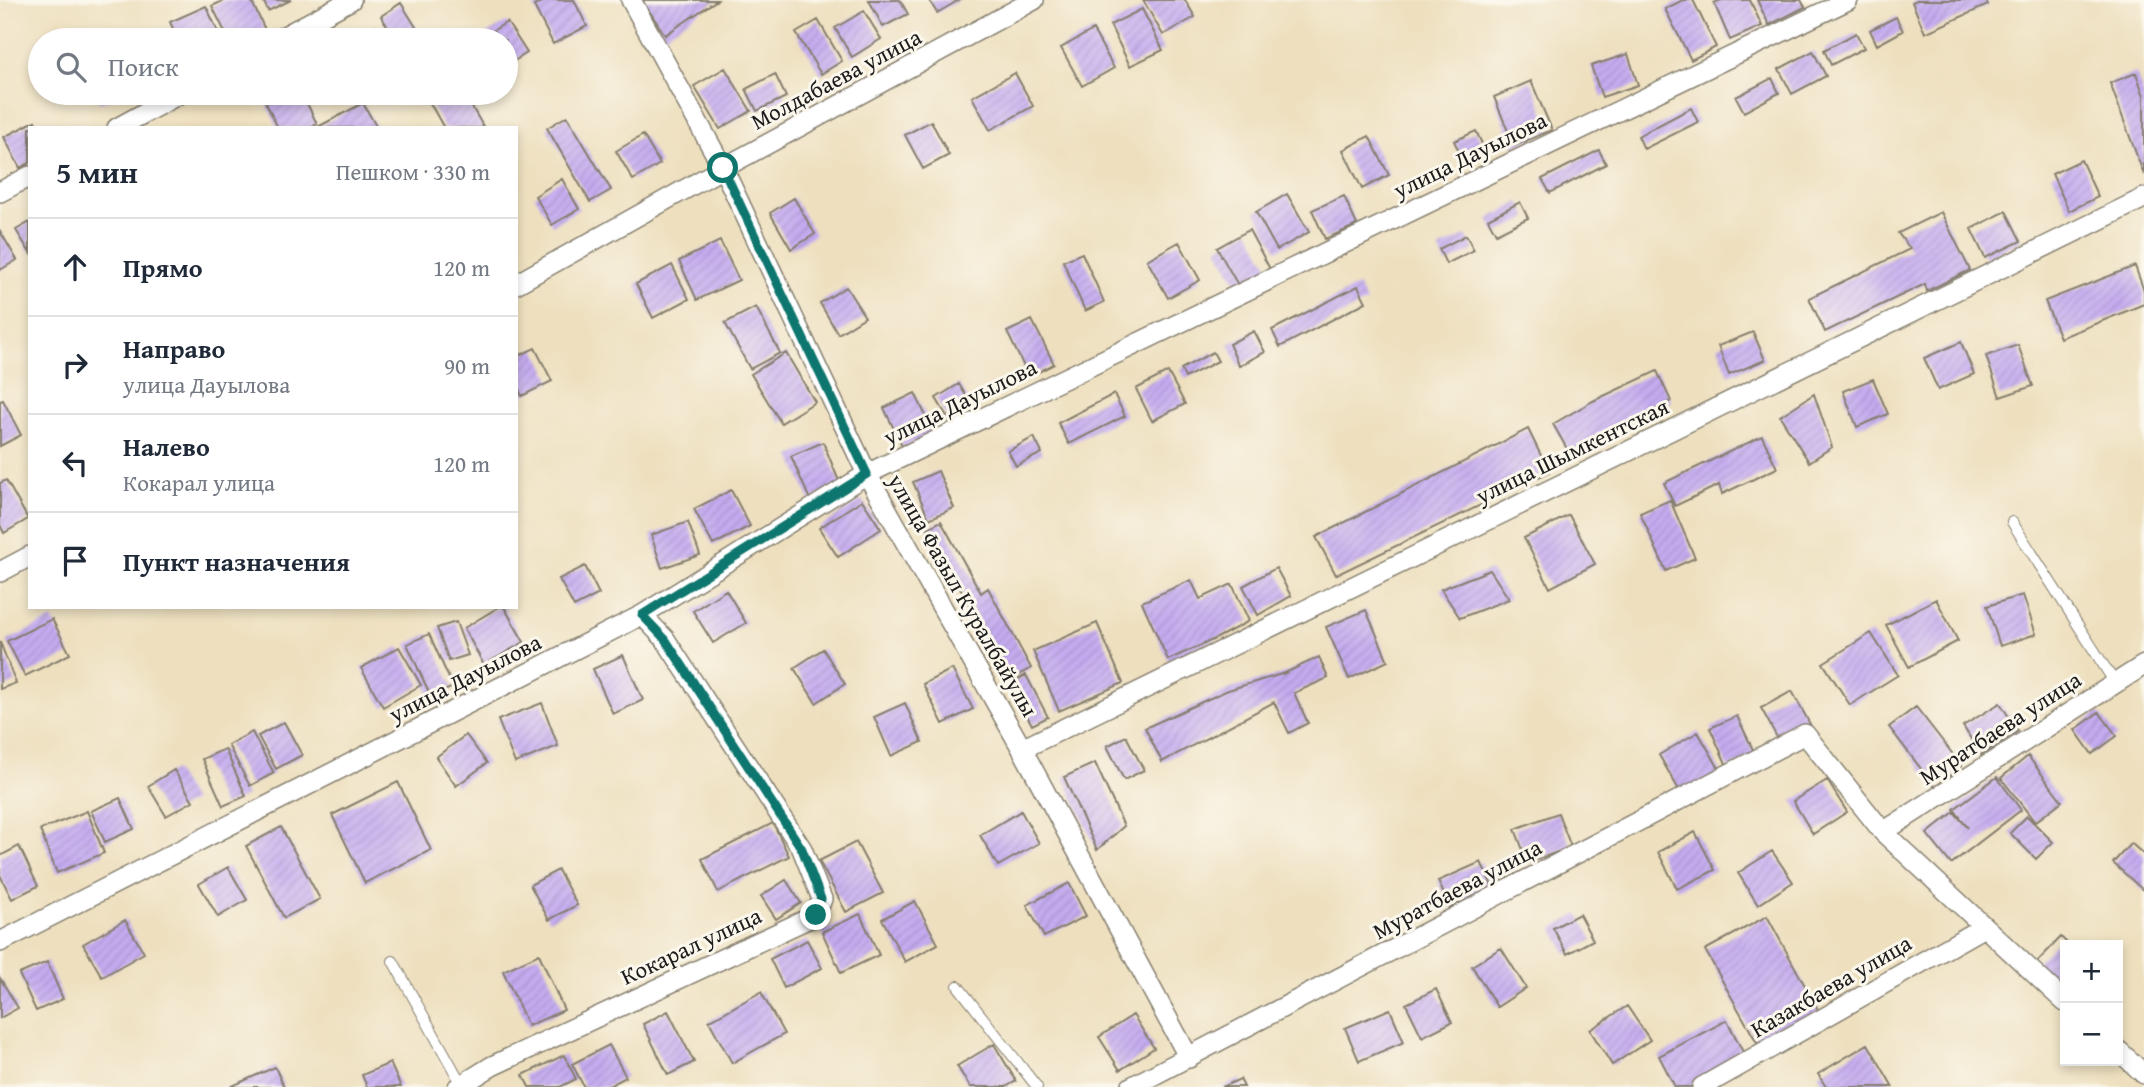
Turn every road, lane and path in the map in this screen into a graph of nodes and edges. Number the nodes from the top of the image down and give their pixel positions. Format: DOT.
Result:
graph roads {
  1 [pos="351,0"];
  2 [pos="631,0"];
  3 [pos="1034,0"];
  4 [pos="1848,0"];
  5 [pos="299,28"];
  6 [pos="159,105"];
  7 [pos="121,126"];
  8 [pos="723,168"];
  9 [pos="28,177"];
  10 [pos="0,192"];
  11 [pos="2144,198"];
  12 [pos="518,283"];
  13 [pos="867,474"];
  14 [pos="2012,522"];
  15 [pos="28,557"];
  16 [pos="2,567"];
  17 [pos="642,615"];
  18 [pos="2144,665"];
  19 [pos="2115,683"];
  20 [pos="1022,749"];
  21 [pos="1883,832"];
  22 [pos="1984,927"];
  23 [pos="0,942"];
  24 [pos="393,961"];
  25 [pos="958,986"];
  26 [pos="2060,997"];
  27 [pos="2123,1055"];
  28 [pos="1189,1058"];
  29 [pos="2144,1074"];
  30 [pos="460,1086"];
  31 [pos="1037,1087"];
  32 [pos="1131,1087"];
  33 [pos="1702,1087"];
  1 -- 5 [label="street"];
  2 -- 8 [label="street, улица Фазыл Куралбайулы"];
  3 -- 8 [label="street, Молдабаева улица"];
  4 -- 13 [label="street, улица Дауылова"];
  6 -- 7 [label="street"];
  8 -- 12 [label="street, Молдабаева улица"];
  8 -- 13 [label="street, улица Фазыл Куралбайулы"];
  9 -- 10 [label="street"];
  11 -- 20 [label="street, улица Шымкентская"];
  13 -- 17 [label="street, улица Дауылова"];
  13 -- 20 [label="street, улица Фазыл Куралбайулы"];
  14 -- 19 [label="lane"];
  15 -- 16 [label="street"];
  17 -- 23 [label="street, улица Дауылова"];
  17 -- 30 [label="street, Кокарал улица"];
  18 -- 19 [label="street, Муратбаева улица"];
  19 -- 21 [label="street, Муратбаева улица"];
  20 -- 28 [label="street, улица Фазыл Куралбайулы"];
  21 -- 22 [label="street"];
  21 -- 28 [label="street, Муратбаева улица"];
  22 -- 26 [label="street"];
  22 -- 33 [label="street, Казакбаева улица"];
  24 -- 30 [label="lane"];
  25 -- 31 [label="lane"];
  27 -- 29 [label="street"];
  28 -- 32 [label="street, Муратбаева улица"];
}
